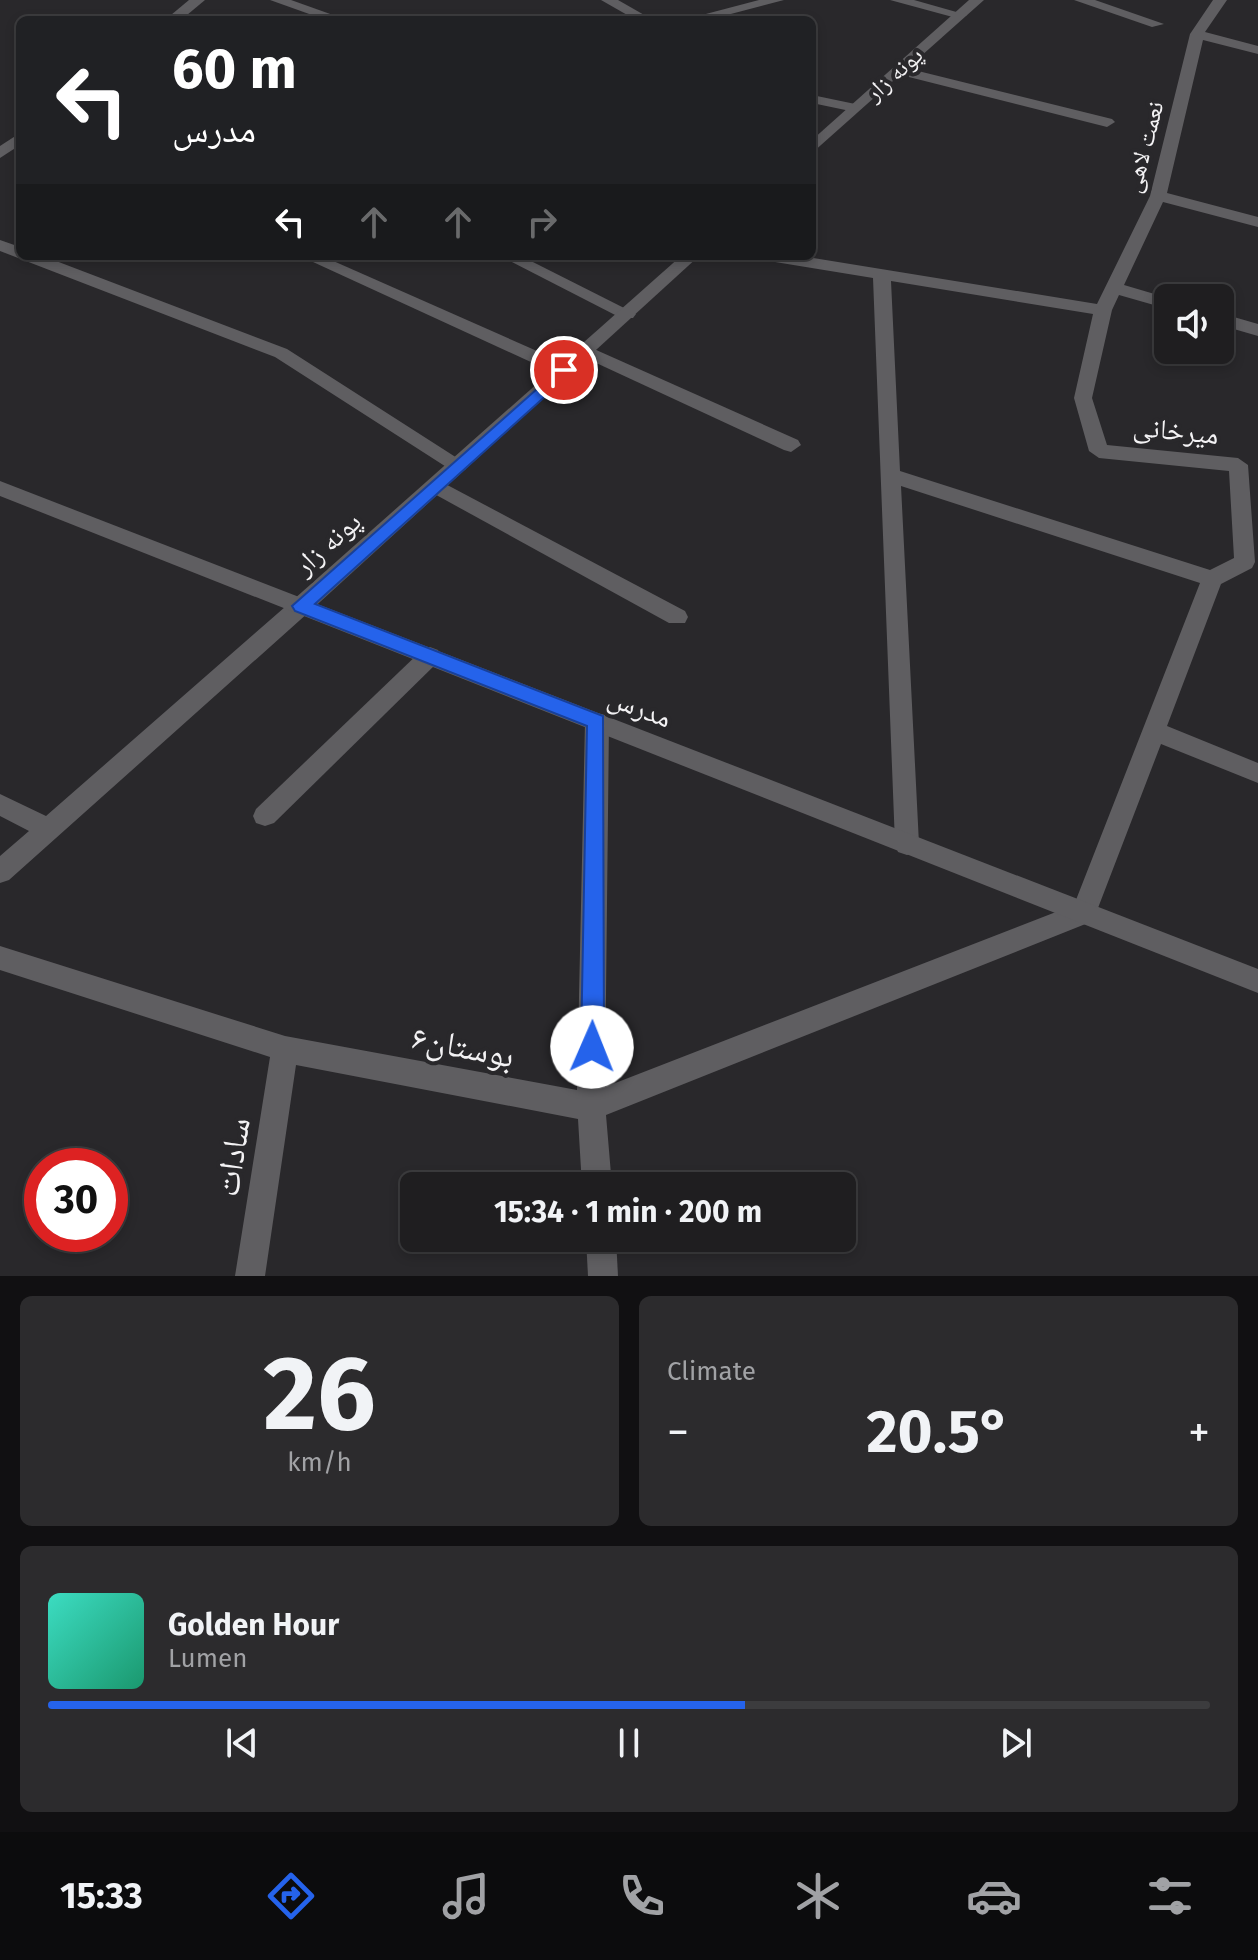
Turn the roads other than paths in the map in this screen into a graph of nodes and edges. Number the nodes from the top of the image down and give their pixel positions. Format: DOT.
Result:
graph roads {
  1 [pos="198,0"];
  2 [pos="277,0"];
  3 [pos="608,0"];
  4 [pos="777,0"];
  5 [pos="897,0"];
  6 [pos="977,0"];
  7 [pos="1081,0"];
  8 [pos="1220,0"];
  9 [pos="960,15"];
  10 [pos="177,16"];
  11 [pos="327,16"];
  12 [pos="638,16"];
  13 [pos="707,16"];
  14 [pos="1157,24"];
  15 [pos="1197,34"];
  16 [pos="1258,50"];
  17 [pos="898,70"];
  18 [pos="816,100"];
  19 [pos="855,108"];
  20 [pos="1107,122"];
  21 [pos="816,144"];
  22 [pos="1158,196"];
  23 [pos="1258,222"];
  24 [pos="38,260"];
  25 [pos="317,260"];
  26 [pos="516,260"];
  27 [pos="687,260"];
  28 [pos="792,260"];
  29 [pos="882,276"];
  30 [pos="1114,288"];
  31 [pos="1154,300"];
  32 [pos="1103,310"];
  33 [pos="627,314"];
  34 [pos="1234,323"];
  35 [pos="1258,330"];
  36 [pos="585,351"];
  37 [pos="564,370"];
  38 [pos="791,445"];
  39 [pos="458,465"];
  40 [pos="891,475"];
  41 [pos="436,486"];
  42 [pos="0,488"];
  43 [pos="1252,563"];
  44 [pos="1212,579"];
  45 [pos="301,606"];
  46 [pos="677,617"];
  47 [pos="430,656"];
  48 [pos="597,722"];
  49 [pos="1154,731"];
  50 [pos="1258,773"];
  51 [pos="0,804"];
  52 [pos="265,816"];
  53 [pos="48,829"];
  54 [pos="907,844"];
  55 [pos="0,872"];
  56 [pos="1084,913"];
  57 [pos="0,958"];
  58 [pos="1258,981"];
  59 [pos="285,1049"];
  60 [pos="591,1107"];
  61 [pos="596,1172"];
  62 [pos="602,1252"];
  63 [pos="250,1276"];
  64 [pos="603,1276"];
  1 -- 10 [label="street"];
  2 -- 11 [label="street"];
  3 -- 12 [label="street"];
  4 -- 13 [label="street"];
  5 -- 9 [label="street"];
  6 -- 9 [label="street, پونه زار"];
  7 -- 14 [label="street"];
  8 -- 15 [label="street"];
  9 -- 17 [label="street, پونه زار"];
  15 -- 16 [label="street"];
  15 -- 22 [label="street, نعمت لاهی"];
  17 -- 19 [label="street, پونه زار"];
  17 -- 20 [label="street"];
  18 -- 19 [label="street"];
  19 -- 21 [label="street, پونه زار"];
  22 -- 23 [label="street"];
  22 -- 30 [label="street, نعمت لاهی"];
  24 -- 39 [label="street"];
  25 -- 37 [label="street"];
  26 -- 33 [label="street"];
  27 -- 33 [label="street, پونه زار"];
  28 -- 29 [label="street"];
  29 -- 32 [label="street"];
  29 -- 40 [label="street"];
  30 -- 31 [label="street"];
  30 -- 32 [label="street, نعمت لاهی"];
  32 -- 43 [label="street, میرخانی"];
  33 -- 36 [label="street, پونه زار"];
  34 -- 35 [label="street"];
  36 -- 37 [label="street, پونه زار"];
  36 -- 38 [label="street"];
  37 -- 39 [label="street, پونه زار"];
  39 -- 41 [label="street, پونه زار"];
  40 -- 44 [label="street"];
  40 -- 54 [label="street"];
  41 -- 45 [label="street, پونه زار"];
  41 -- 46 [label="street"];
  42 -- 45 [label="street, مدرس"];
  43 -- 44 [label="street, میرخانی"];
  44 -- 49 [label="street"];
  45 -- 47 [label="street, مدرس"];
  45 -- 53 [label="street, پونه زار"];
  47 -- 48 [label="street, مدرس"];
  47 -- 52 [label="street"];
  48 -- 54 [label="street, مدرس"];
  48 -- 60 [label="street"];
  49 -- 50 [label="street"];
  49 -- 56 [label="street"];
  51 -- 53 [label="street"];
  53 -- 55 [label="street, پونه زار"];
  54 -- 56 [label="street, مدرس"];
  56 -- 58 [label="street, مدرس"];
  56 -- 60 [label="street"];
  57 -- 59 [label="street, بوستان۶"];
  59 -- 60 [label="street, بوستان۶"];
  59 -- 63 [label="street, سادات"];
  60 -- 61 [label="street"];
  62 -- 64 [label="street"];
}
